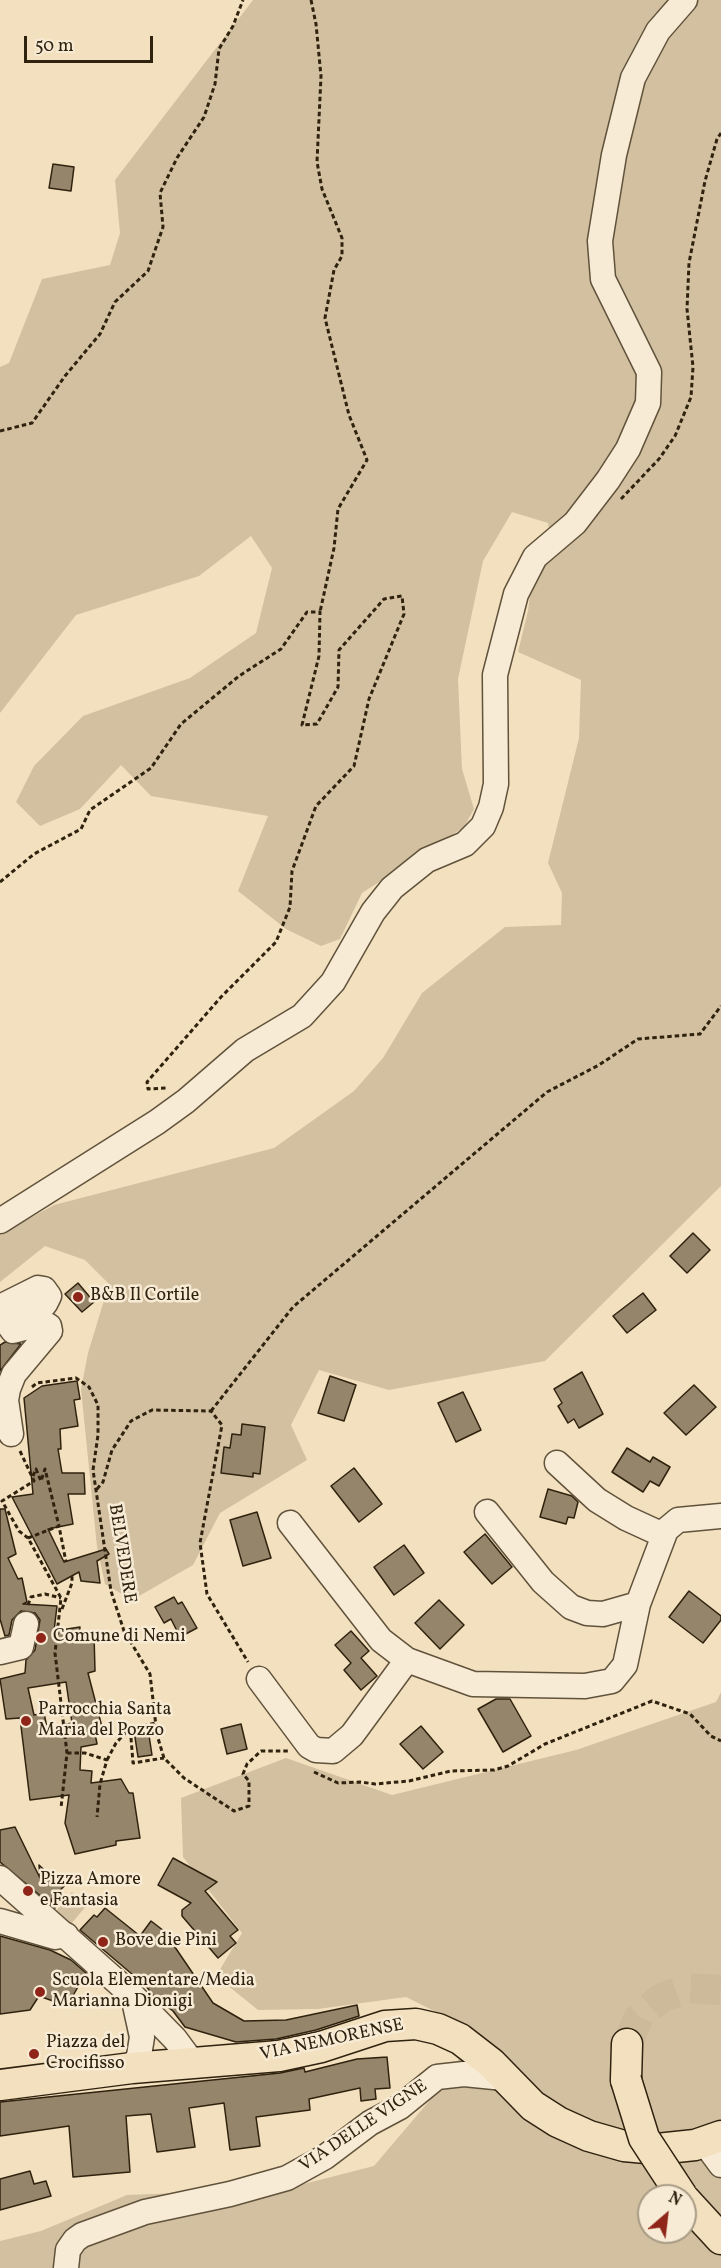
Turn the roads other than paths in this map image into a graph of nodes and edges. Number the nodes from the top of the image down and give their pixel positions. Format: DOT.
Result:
graph roads {
  1 [pos="685,0"];
  2 [pos="0,1221"];
  3 [pos="0,1307"];
  4 [pos="11,1434"];
  5 [pos="557,1463"];
  6 [pos="487,1512"];
  7 [pos="721,1516"];
  8 [pos="290,1523"];
  9 [pos="663,1535"];
  10 [pos="638,1604"];
  11 [pos="27,1614"];
  12 [pos="0,1652"];
  13 [pos="407,1660"];
  14 [pos="259,1679"];
  15 [pos="0,1878"];
  16 [pos="0,1921"];
  17 [pos="66,1935"];
  18 [pos="133,1996"];
  19 [pos="169,2033"];
  20 [pos="142,2037"];
  21 [pos="626,2050"];
  22 [pos="192,2062"];
  23 [pos="132,2068"];
  24 [pos="504,2078"];
  25 [pos="0,2085"];
  26 [pos="716,2148"];
  27 [pos="674,2184"];
  28 [pos="697,2213"];
  29 [pos="721,2239"];
  30 [pos="66,2268"];
  1 -- 2 [label="street"];
  3 -- 4 [label="street"];
  5 -- 9 [label="street"];
  6 -- 10 [label="street"];
  7 -- 9 [label="street"];
  8 -- 13 [label="street"];
  9 -- 10 [label="street"];
  10 -- 13 [label="street"];
  11 -- 12 [label="street"];
  13 -- 14 [label="street"];
  15 -- 17 [label="street"];
  16 -- 17 [label="street"];
  17 -- 18 [label="street"];
  18 -- 19 [label="street"];
  18 -- 20 [label="street"];
  19 -- 20 [label="street"];
  19 -- 22 [label="street"];
  20 -- 23 [label="street"];
  21 -- 27 [label="main road, bridge"];
  22 -- 23 [label="main road, VIA NEMORENSE"];
  22 -- 24 [label="main road, VIA NEMORENSE"];
  23 -- 25 [label="main road, VIA NEMORENSE"];
  24 -- 26 [label="main road, VIA NEMORENSE"];
  24 -- 30 [label="street, VIA DELLE VIGNE"];
  28 -- 29 [label="main road"];
}
